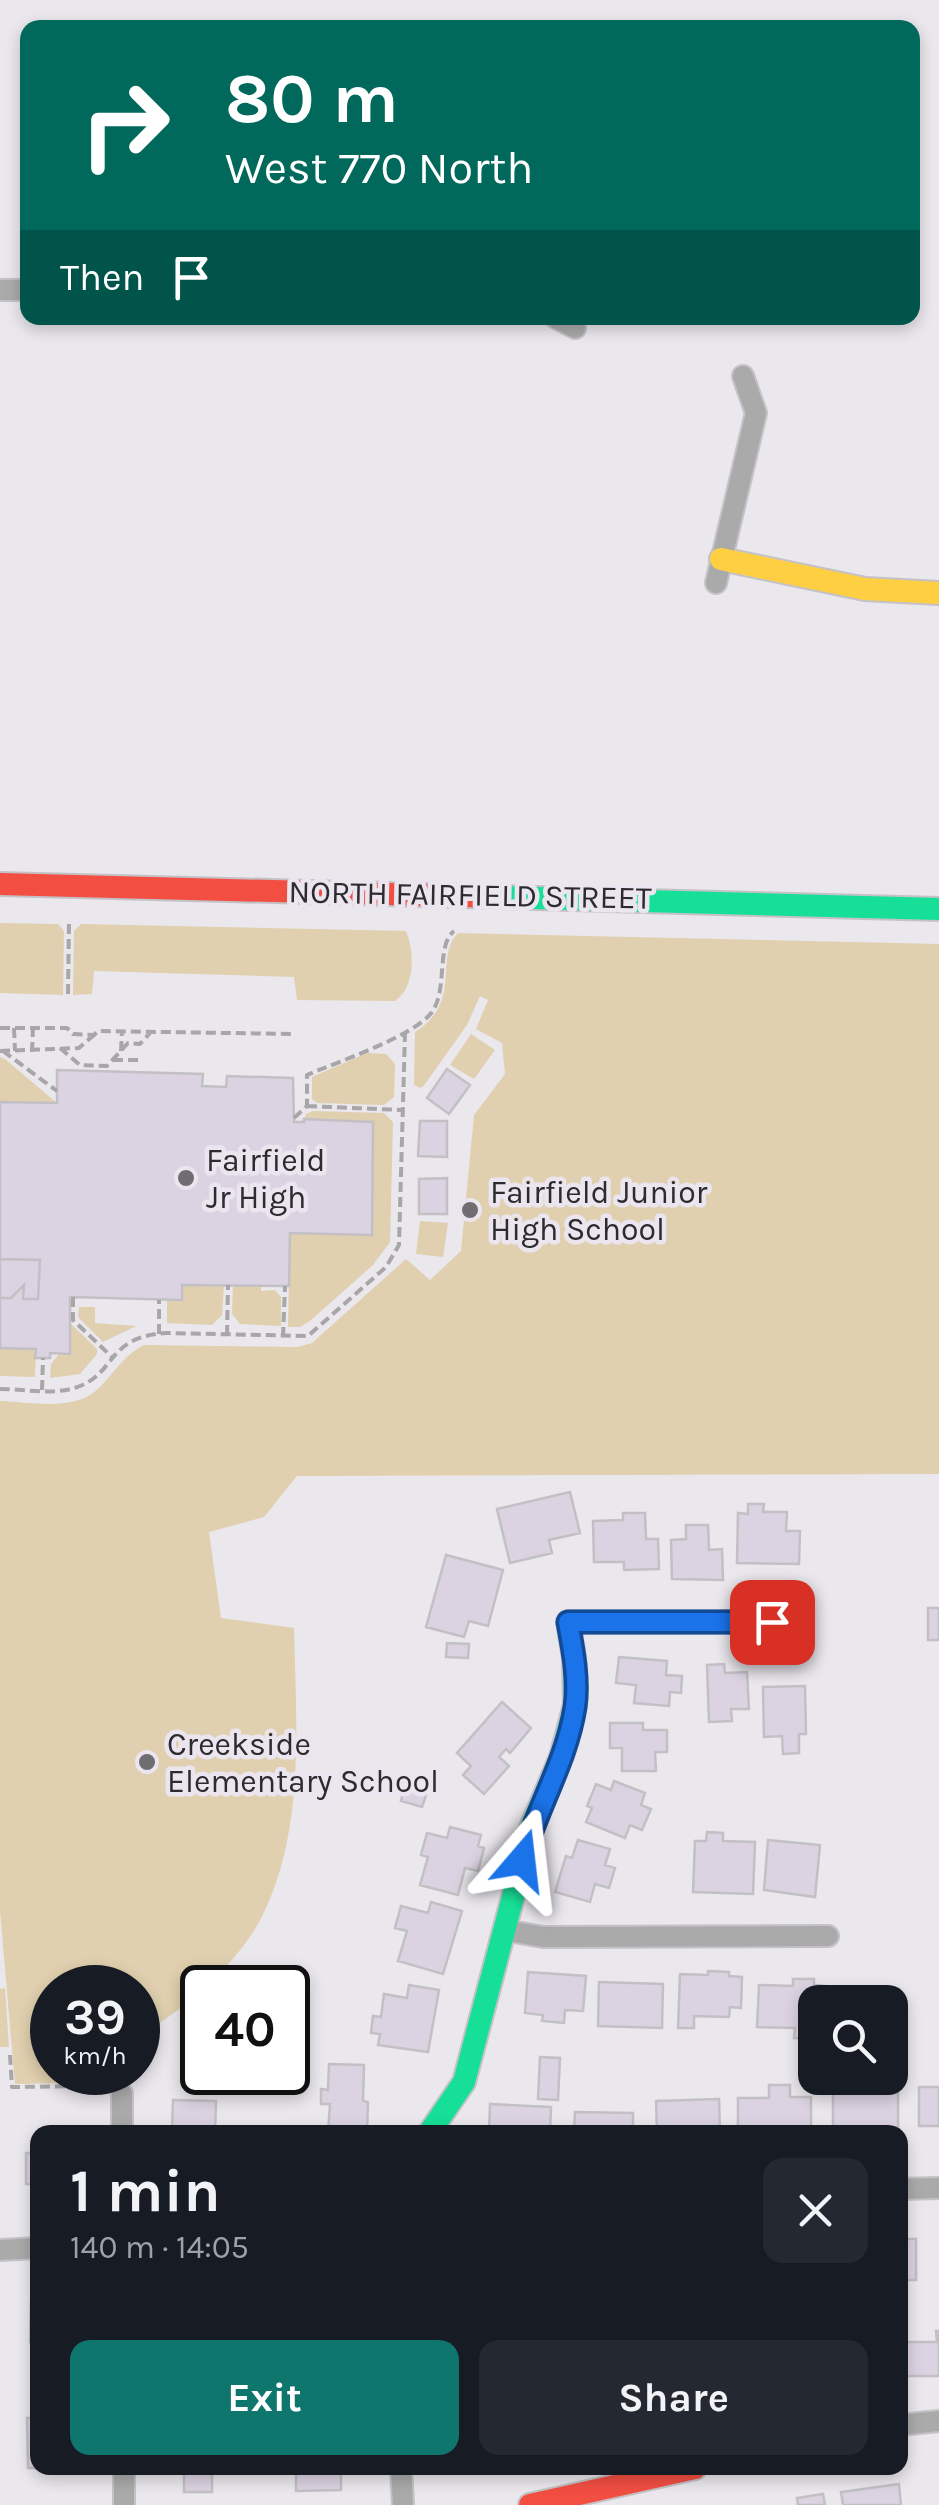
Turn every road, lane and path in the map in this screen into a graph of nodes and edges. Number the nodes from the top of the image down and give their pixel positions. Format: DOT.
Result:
graph roads {
  1 [pos="569,325"];
  2 [pos="575,328"];
  3 [pos="743,376"];
  4 [pos="722,559"];
  5 [pos="716,583"];
  6 [pos="939,593"];
  7 [pos="0,884"];
  8 [pos="939,909"];
  9 [pos="70,922"];
  10 [pos="454,932"];
  11 [pos="68,994"];
  12 [pos="0,1028"];
  13 [pos="14,1028"];
  14 [pos="32,1028"];
  15 [pos="122,1031"];
  16 [pos="151,1032"];
  17 [pos="405,1033"];
  18 [pos="294,1034"];
  19 [pos="94,1035"];
  20 [pos="60,1048"];
  21 [pos="2,1051"];
  22 [pos="14,1051"];
  23 [pos="121,1051"];
  24 [pos="32,1052"];
  25 [pos="113,1060"];
  26 [pos="140,1060"];
  27 [pos="58,1091"];
  28 [pos="307,1106"];
  29 [pos="403,1110"];
  30 [pos="294,1118"];
  31 [pos="228,1285"];
  32 [pos="285,1286"];
  33 [pos="73,1297"];
  34 [pos="160,1300"];
  35 [pos="159,1334"];
  36 [pos="227,1335"];
  37 [pos="283,1337"];
  38 [pos="112,1357"];
  39 [pos="43,1358"];
  40 [pos="0,1388"];
  41 [pos="42,1390"];
  42 [pos="772,1622"];
  43 [pos="504,1930"];
  44 [pos="828,1936"];
  45 [pos="10,2055"];
  46 [pos="30,2087"];
  47 [pos="122,2095"];
  48 [pos="122,2125"];
  49 [pos="435,2125"];
  50 [pos="939,2188"];
  51 [pos="908,2189"];
  52 [pos="30,2248"];
  53 [pos="0,2250"];
  54 [pos="939,2422"];
  55 [pos="908,2424"];
  56 [pos="124,2475"];
  57 [pos="400,2475"];
  58 [pos="665,2475"];
  59 [pos="124,2505"];
  60 [pos="402,2505"];
  61 [pos="530,2505"];
  1 -- 2 [label="street"];
  3 -- 4 [label="street"];
  4 -- 5 [label="street"];
  4 -- 6 [label="street"];
  7 -- 8 [label="street, NORTH FAIRFIELD STREET"];
  9 -- 11 [label="path"];
  10 -- 17 [label="path"];
  12 -- 13 [label="path"];
  13 -- 14 [label="path"];
  13 -- 22 [label="path"];
  14 -- 19 [label="path"];
  14 -- 24 [label="path"];
  15 -- 16 [label="path"];
  15 -- 19 [label="path"];
  15 -- 23 [label="path"];
  16 -- 18 [label="path"];
  16 -- 23 [label="path"];
  17 -- 28 [label="path"];
  17 -- 29 [label="path"];
  19 -- 20 [label="path"];
  20 -- 24 [label="path"];
  20 -- 25 [label="path"];
  21 -- 22 [label="path"];
  21 -- 27 [label="path"];
  22 -- 24 [label="path"];
  23 -- 25 [label="path"];
  25 -- 26 [label="path"];
  28 -- 29 [label="path"];
  28 -- 30 [label="path"];
  29 -- 37 [label="path"];
  31 -- 36 [label="path"];
  32 -- 37 [label="path"];
  33 -- 38 [label="path"];
  34 -- 35 [label="path"];
  35 -- 36 [label="path"];
  35 -- 38 [label="path"];
  36 -- 37 [label="path"];
  38 -- 41 [label="path"];
  39 -- 41 [label="path"];
  40 -- 41 [label="path"];
  42 -- 43 [label="street"];
  43 -- 44 [label="street"];
  43 -- 49 [label="street"];
  45 -- 46 [label="path"];
  47 -- 48 [label="street"];
  50 -- 51 [label="street"];
  52 -- 53 [label="street"];
  54 -- 55 [label="street"];
  56 -- 59 [label="street"];
  57 -- 60 [label="street"];
  58 -- 61 [label="street"];
}
